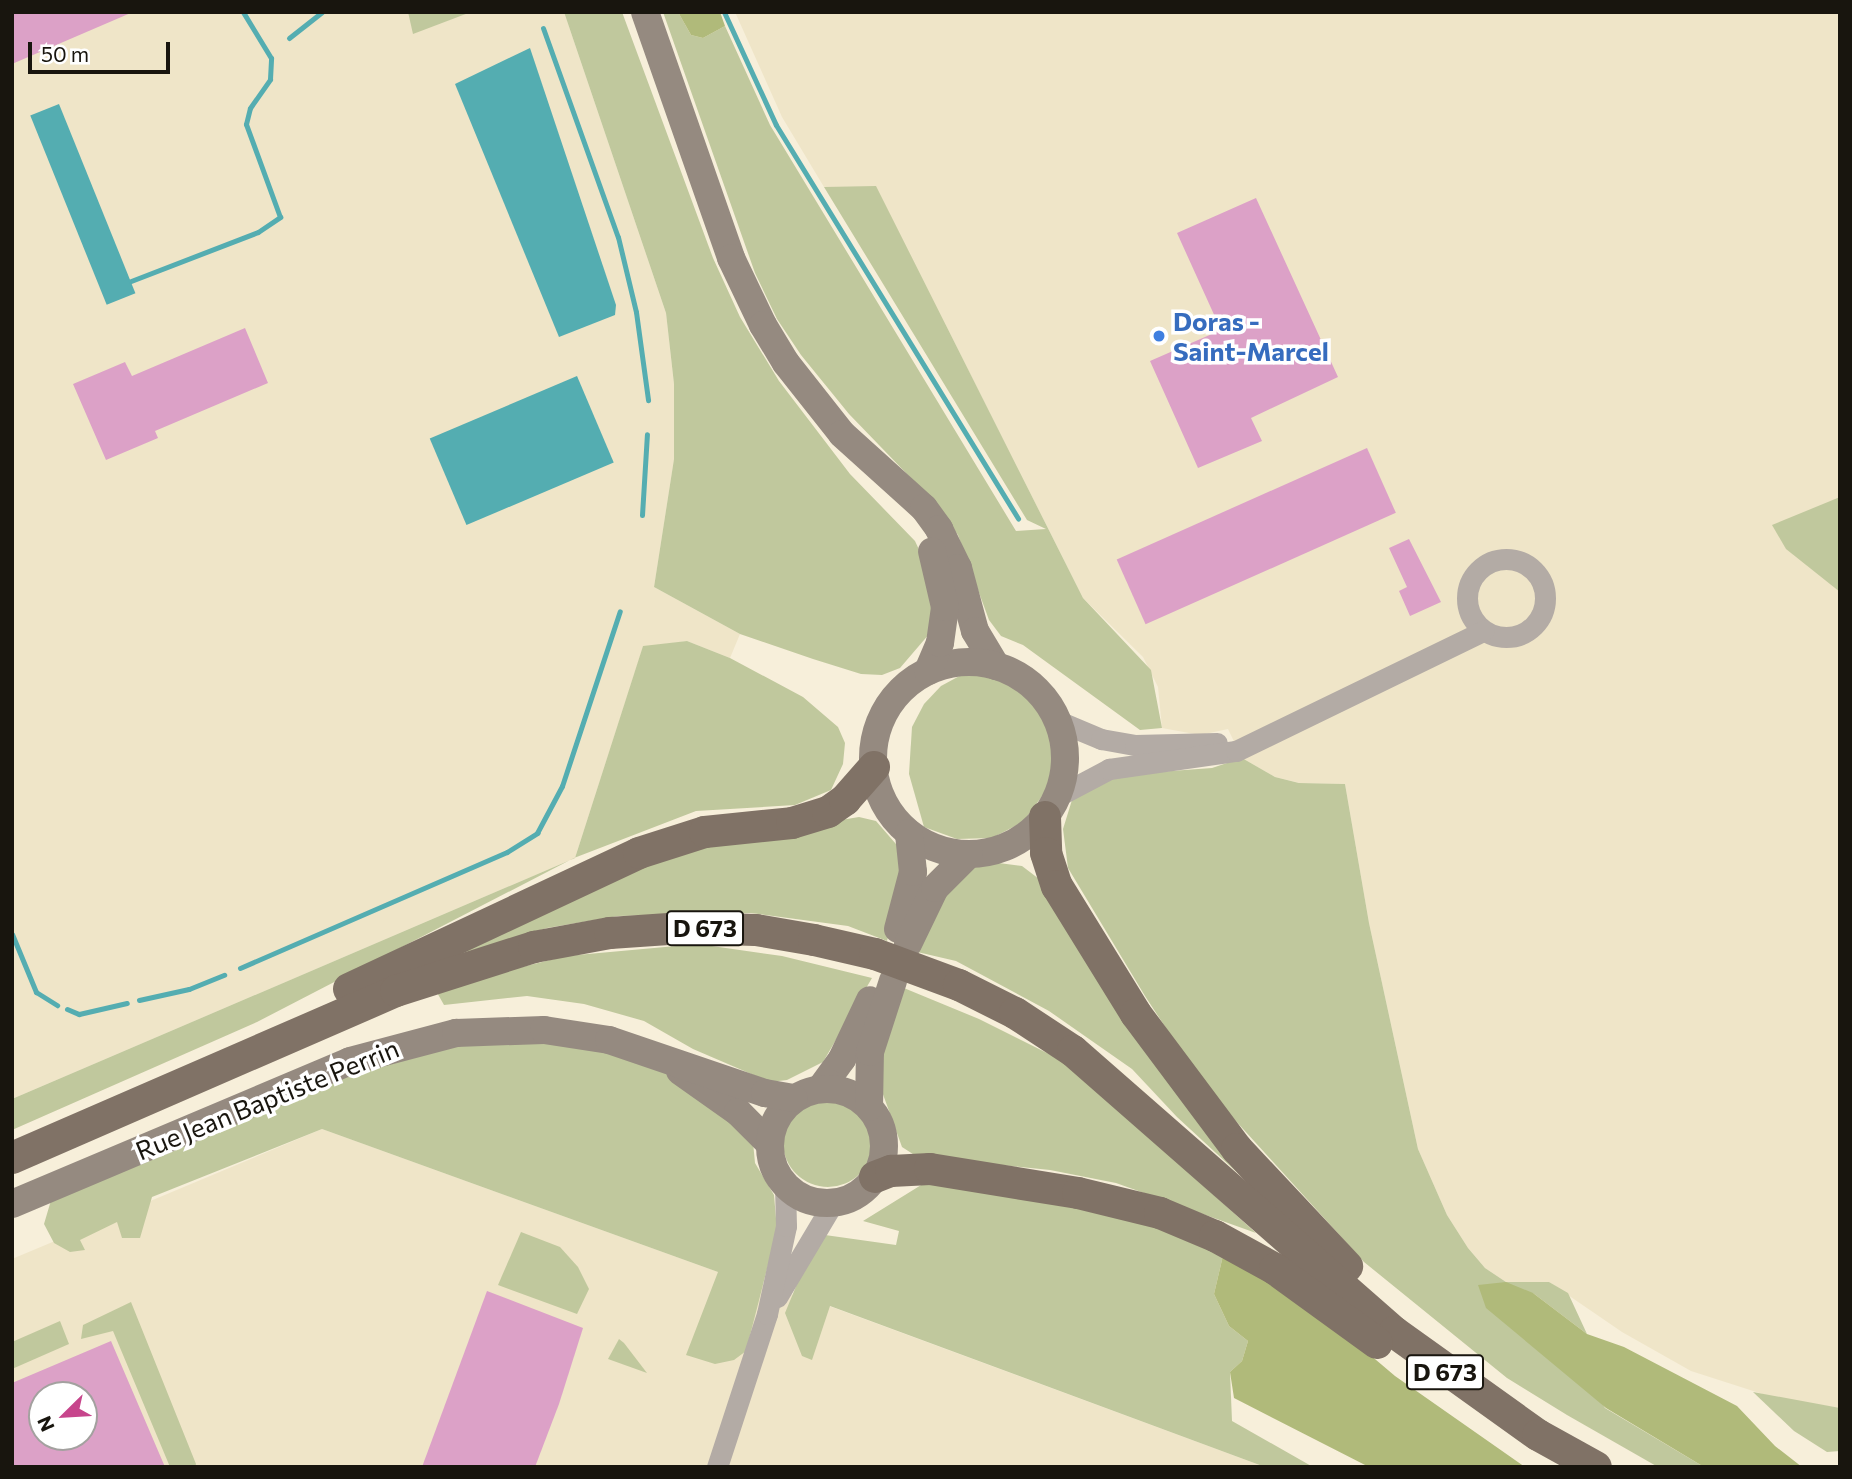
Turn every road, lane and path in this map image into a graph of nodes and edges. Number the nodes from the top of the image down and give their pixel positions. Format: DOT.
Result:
graph roads {
  1 [pos="645,12"];
  2 [pos="900,489"];
  3 [pos="1483,631"];
  4 [pos="996,666"];
  5 [pos="928,671"];
  6 [pos="1058,721"];
  7 [pos="1261,740"];
  8 [pos="874,767"];
  9 [pos="1051,807"];
  10 [pos="909,833"];
  11 [pos="970,855"];
  12 [pos="654,1054"];
  13 [pos="821,1088"];
  14 [pos="794,1098"];
  15 [pos="869,1107"];
  16 [pos="769,1143"];
  17 [pos="25,1152"];
  18 [pos="875,1177"];
  19 [pos="785,1186"];
  20 [pos="833,1203"];
  21 [pos="12,1204"];
  22 [pos="767,1314"];
  23 [pos="1538,1436"];
  24 [pos="717,1467"];
  25 [pos="1597,1467"];
  26 [pos="1609,1467"];
  1 -- 2 [label="main road"];
  2 -- 4 [label="main road"];
  2 -- 5 [label="main road"];
  3 -- 7 [label="street"];
  4 -- 5 [label="main road"];
  4 -- 6 [label="main road"];
  5 -- 8 [label="main road"];
  6 -- 7 [label="street"];
  6 -- 9 [label="main road"];
  7 -- 9 [label="street"];
  8 -- 10 [label="main road"];
  8 -- 17 [label="main road"];
  9 -- 11 [label="main road"];
  9 -- 26 [label="main road"];
  10 -- 11 [label="main road"];
  10 -- 11 [label="main road"];
  12 -- 14 [label="main road, Rue Jean Baptiste Perrin"];
  12 -- 16 [label="main road, Rue Jean Baptiste Perrin"];
  12 -- 21 [label="main road, Rue Jean Baptiste Perrin"];
  13 -- 14 [label="main road"];
  13 -- 15 [label="main road"];
  13 -- 15 [label="main road"];
  14 -- 16 [label="main road"];
  15 -- 18 [label="main road"];
  16 -- 19 [label="main road"];
  17 -- 23 [label="main road, D 673"];
  18 -- 20 [label="main road"];
  18 -- 23 [label="main road"];
  19 -- 20 [label="main road"];
  19 -- 22 [label="street"];
  20 -- 22 [label="street"];
  22 -- 24 [label="street"];
  23 -- 25 [label="main road, D 673"];
}
